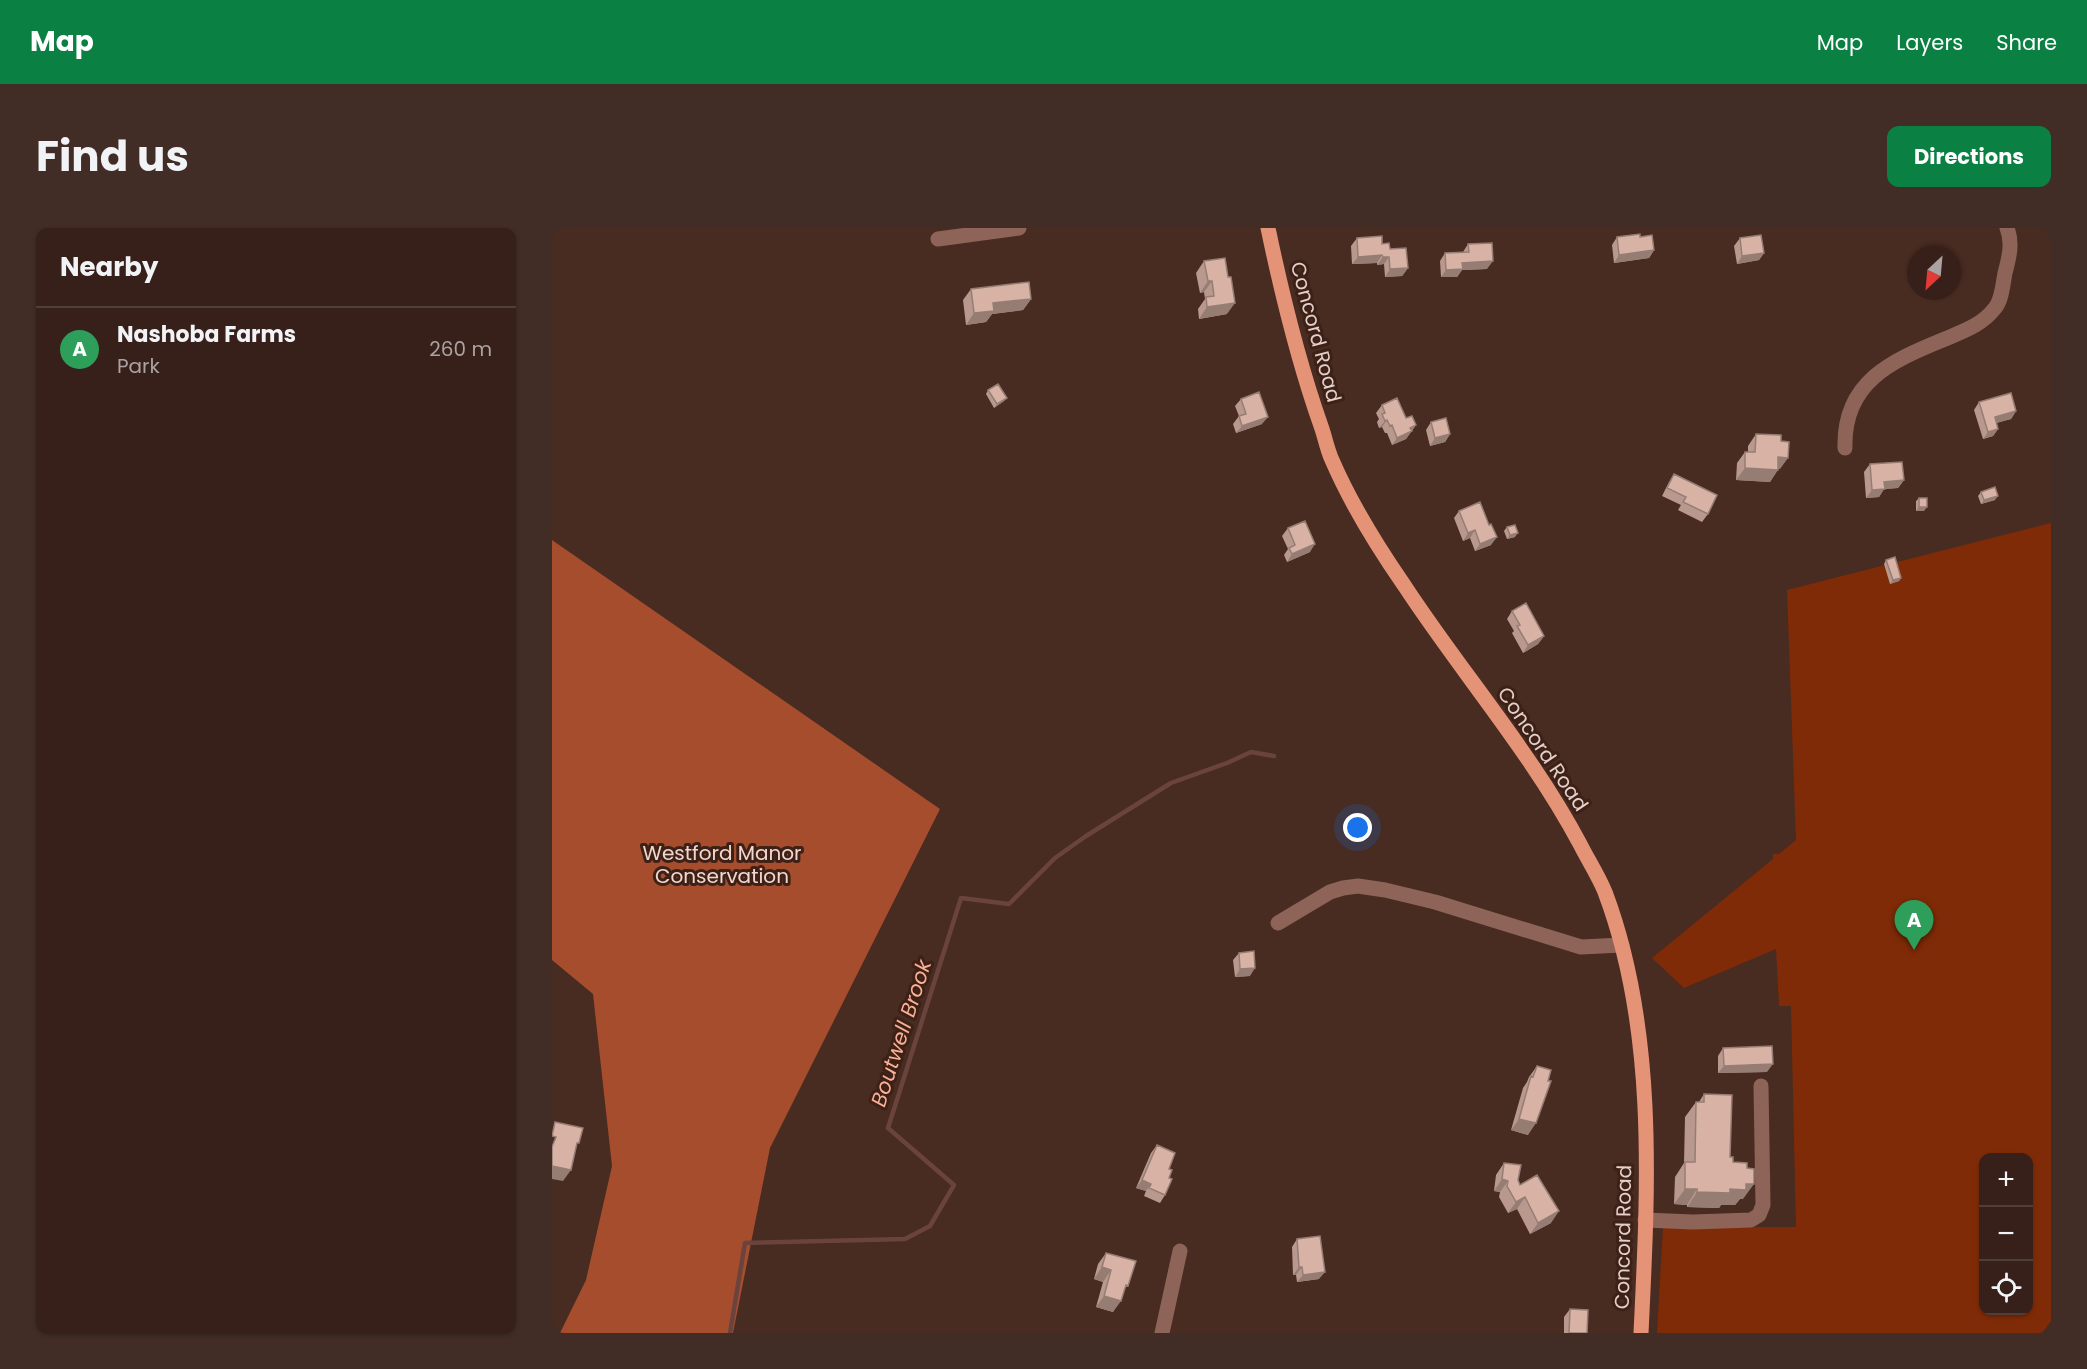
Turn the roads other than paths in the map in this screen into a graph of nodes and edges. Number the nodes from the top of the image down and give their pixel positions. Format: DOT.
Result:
graph roads {
  1 [pos="1018,228"];
  2 [pos="1268,228"];
  3 [pos="2007,228"];
  4 [pos="938,239"];
  5 [pos="1845,448"];
  6 [pos="1278,923"];
  7 [pos="1622,945"];
  8 [pos="1761,1086"];
  9 [pos="1645,1220"];
  10 [pos="1180,1251"];
  11 [pos="1162,1333"];
  12 [pos="1641,1333"];
  1 -- 4 [label="street"];
  2 -- 7 [label="main road, Concord Road"];
  3 -- 5 [label="street"];
  6 -- 7 [label="street"];
  7 -- 9 [label="main road, Concord Road"];
  8 -- 9 [label="street"];
  9 -- 12 [label="main road, Concord Road"];
  10 -- 11 [label="street"];
}
